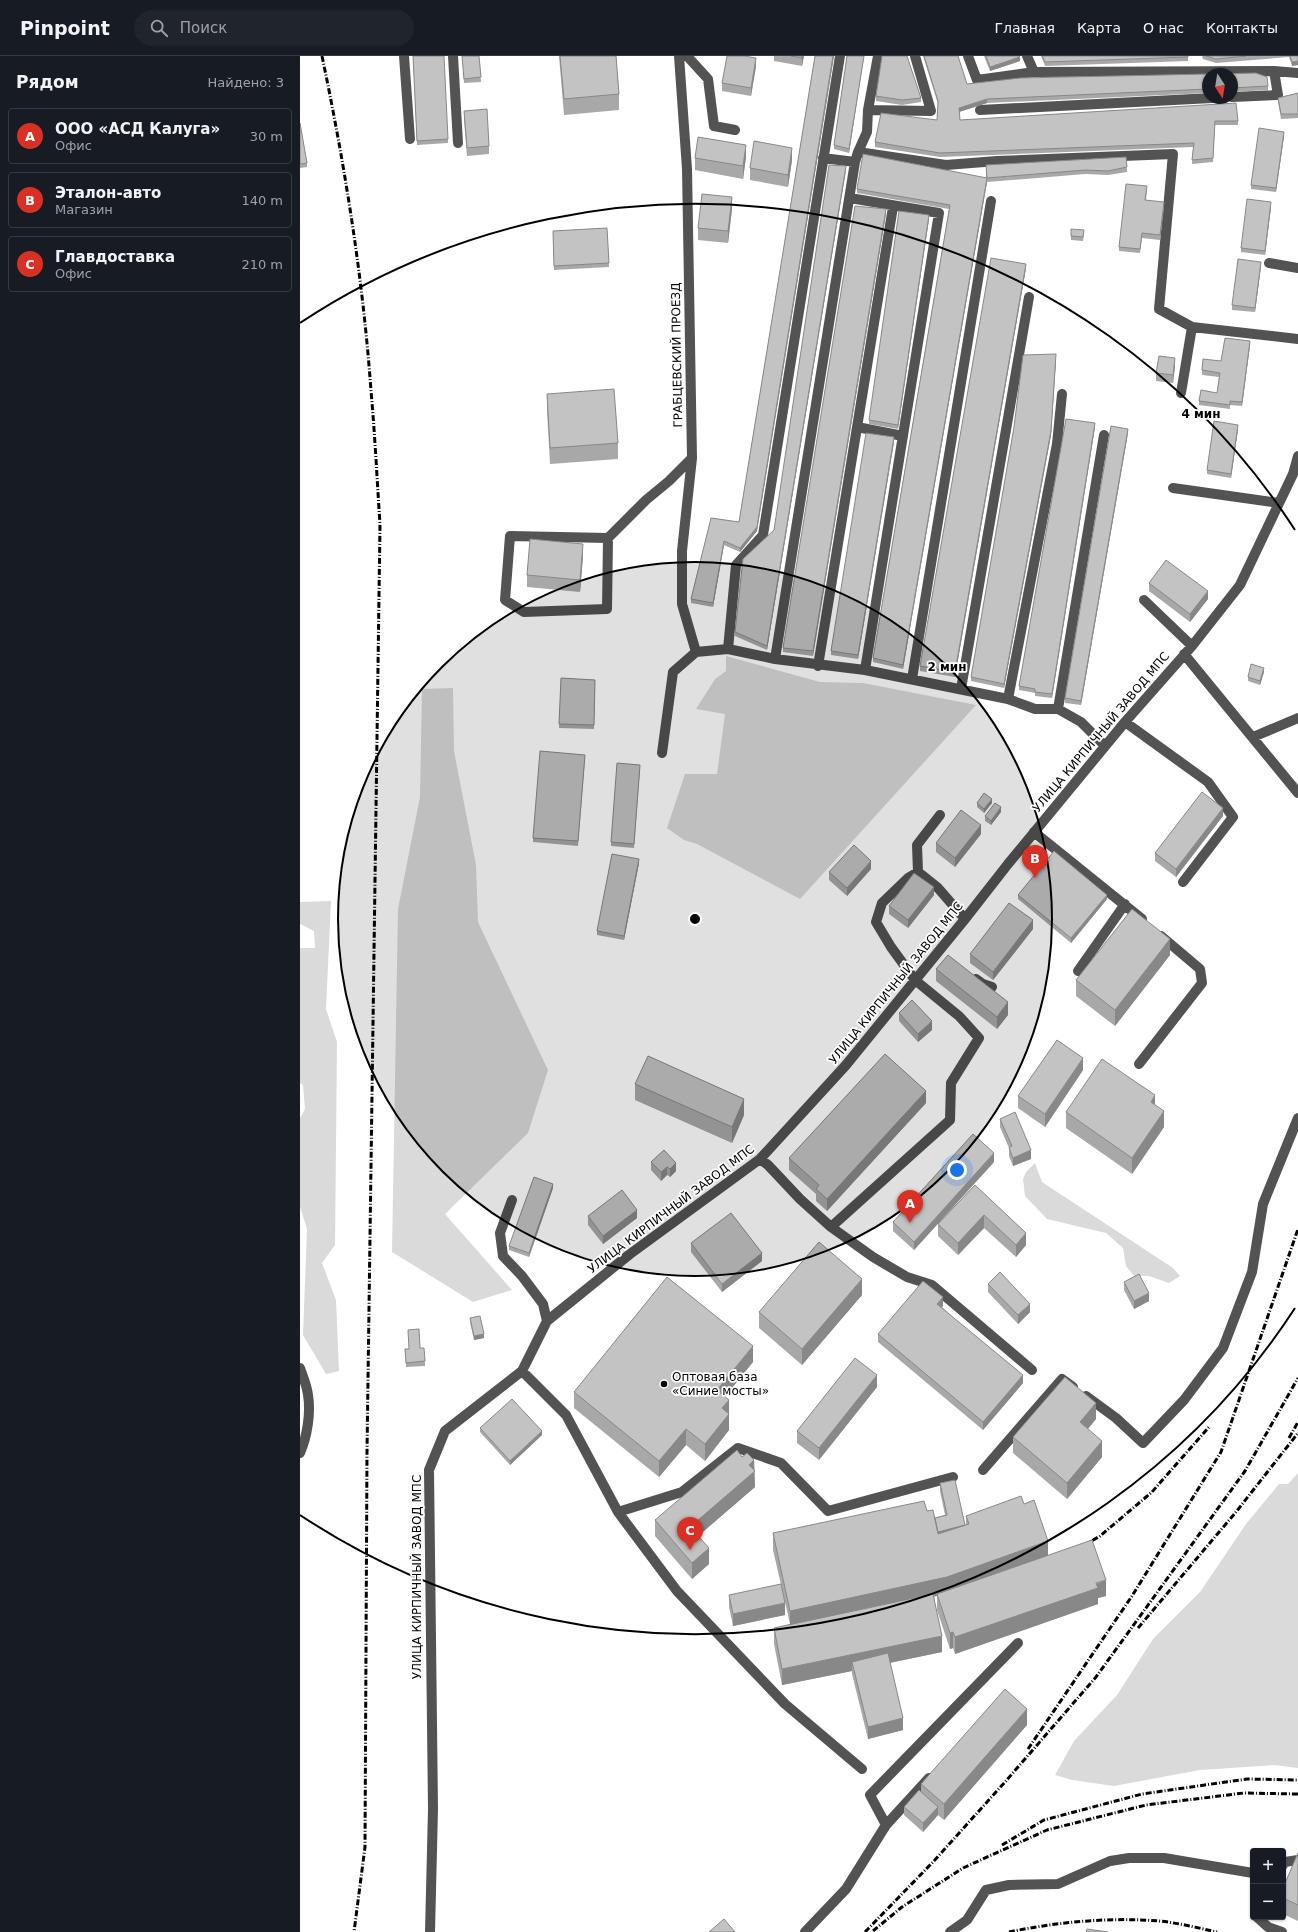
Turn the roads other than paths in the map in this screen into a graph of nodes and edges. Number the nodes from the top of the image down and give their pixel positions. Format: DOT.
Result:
graph roads {
  1 [pos="404,56"];
  2 [pos="453,56"];
  3 [pos="679,56"];
  4 [pos="687,56"];
  5 [pos="840,56"];
  6 [pos="878,56"];
  7 [pos="915,56"];
  8 [pos="968,56"];
  9 [pos="1027,56"];
  10 [pos="1034,72"];
  11 [pos="1274,72"];
  12 [pos="1298,73"];
  13 [pos="1238,97"];
  14 [pos="1202,99"];
  15 [pos="868,110"];
  16 [pos="980,110"];
  17 [pos="735,130"];
  18 [pos="410,139"];
  19 [pos="458,143"];
  20 [pos="858,152"];
  21 [pos="823,158"];
  22 [pos="855,162"];
  23 [pos="850,198"];
  24 [pos="991,200"];
  25 [pos="893,207"];
  26 [pos="1269,263"];
  27 [pos="1298,268"];
  28 [pos="1029,297"];
  29 [pos="1192,327"];
  30 [pos="1298,339"];
  31 [pos="1181,393"];
  32 [pos="1062,394"];
  33 [pos="857,427"];
  34 [pos="1104,435"];
  35 [pos="903,436"];
  36 [pos="1298,456"];
  37 [pos="692,458"];
  38 [pos="1173,488"];
  39 [pos="1279,503"];
  40 [pos="608,538"];
  41 [pos="1144,600"];
  42 [pos="1192,646"];
  43 [pos="728,649"];
  44 [pos="696,652"];
  45 [pos="1184,654"];
  46 [pos="775,660"];
  47 [pos="818,666"];
  48 [pos="865,670"];
  49 [pos="912,679"];
  50 [pos="961,690"];
  51 [pos="1008,699"];
  52 [pos="1058,709"];
  53 [pos="1298,718"];
  54 [pos="1125,722"];
  55 [pos="1253,737"];
  56 [pos="1105,746"];
  57 [pos="662,753"];
  58 [pos="1298,793"];
  59 [pos="940,815"];
  60 [pos="1034,832"];
  61 [pos="918,872"];
  62 [pos="1183,882"];
  63 [pos="1125,904"];
  64 [pos="965,920"];
  65 [pos="1078,971"];
  66 [pos="970,974"];
  67 [pos="915,980"];
  68 [pos="992,987"];
  69 [pos="1139,1064"];
  70 [pos="1298,1118"];
  71 [pos="760,1159"];
  72 [pos="512,1200"];
  73 [pos="831,1227"];
  74 [pos="547,1321"];
  75 [pos="300,1368"];
  76 [pos="1032,1370"];
  77 [pos="522,1372"];
  78 [pos="300,1453"];
  79 [pos="983,1470"];
  80 [pos="953,1477"];
  81 [pos="618,1512"];
  82 [pos="1018,1643"];
  83 [pos="862,1769"];
  84 [pos="935,1771"];
  85 [pos="886,1825"];
  86 [pos="1298,1860"];
  87 [pos="1286,1862"];
  88 [pos="1250,1872"];
  89 [pos="1260,1920"];
  90 [pos="430,1932"];
  91 [pos="806,1932"];
  92 [pos="950,1932"];
  93 [pos="1282,1932"];
  1 -- 18 [label="street"];
  2 -- 19 [label="street"];
  3 -- 37 [label="street, ГРАБЦЕВСКИЙ ПРОЕЗД"];
  4 -- 17 [label="street"];
  5 -- 21 [label="street"];
  6 -- 15 [label="street"];
  7 -- 15 [label="street"];
  8 -- 10 [label="street"];
  9 -- 10 [label="street"];
  10 -- 11 [label="street"];
  11 -- 12 [label="street"];
  11 -- 13 [label="street"];
  14 -- 16 [label="street"];
  15 -- 20 [label="street"];
  20 -- 22 [label="street"];
  20 -- 29 [label="street"];
  21 -- 22 [label="street"];
  21 -- 43 [label="street"];
  22 -- 23 [label="street"];
  23 -- 25 [label="street"];
  23 -- 46 [label="street"];
  24 -- 49 [label="street"];
  25 -- 33 [label="street"];
  25 -- 35 [label="street"];
  26 -- 27 [label="street"];
  28 -- 50 [label="street"];
  29 -- 30 [label="street"];
  29 -- 31 [label="street"];
  32 -- 51 [label="street"];
  33 -- 35 [label="street"];
  33 -- 47 [label="street"];
  34 -- 52 [label="street"];
  35 -- 48 [label="street"];
  36 -- 39 [label="street, УЛИЦА КИРПИЧНЫЙ ЗАВОД МПС"];
  37 -- 40 [label="street"];
  37 -- 44 [label="street, ГРАБЦЕВСКИЙ ПРОЕЗД"];
  38 -- 39 [label="street"];
  39 -- 42 [label="street, УЛИЦА КИРПИЧНЫЙ ЗАВОД МПС"];
  40 -- 40 [label="street"];
  41 -- 42 [label="street"];
  42 -- 45 [label="street, УЛИЦА КИРПИЧНЫЙ ЗАВОД МПС"];
  43 -- 44 [label="street"];
  43 -- 46 [label="street"];
  44 -- 57 [label="street"];
  45 -- 54 [label="street, УЛИЦА КИРПИЧНЫЙ ЗАВОД МПС"];
  45 -- 55 [label="street"];
  46 -- 47 [label="street"];
  47 -- 48 [label="street"];
  48 -- 49 [label="street"];
  49 -- 50 [label="street"];
  50 -- 51 [label="street"];
  51 -- 52 [label="street"];
  52 -- 56 [label="street"];
  53 -- 55 [label="street"];
  54 -- 56 [label="street, УЛИЦА КИРПИЧНЫЙ ЗАВОД МПС"];
  54 -- 62 [label="street"];
  55 -- 58 [label="street"];
  56 -- 60 [label="street, УЛИЦА КИРПИЧНЫЙ ЗАВОД МПС"];
  59 -- 61 [label="street"];
  60 -- 63 [label="street"];
  60 -- 64 [label="street, УЛИЦА КИРПИЧНЫЙ ЗАВОД МПС"];
  61 -- 64 [label="street"];
  61 -- 67 [label="street"];
  63 -- 65 [label="street"];
  63 -- 69 [label="street"];
  64 -- 67 [label="street, УЛИЦА КИРПИЧНЫЙ ЗАВОД МПС"];
  66 -- 68 [label="street"];
  67 -- 71 [label="street, УЛИЦА КИРПИЧНЫЙ ЗАВОД МПС"];
  67 -- 73 [label="street"];
  70 -- 79 [label="street"];
  71 -- 73 [label="street"];
  71 -- 74 [label="street, УЛИЦА КИРПИЧНЫЙ ЗАВОД МПС"];
  72 -- 74 [label="street"];
  73 -- 76 [label="street"];
  74 -- 77 [label="street, УЛИЦА КИРПИЧНЫЙ ЗАВОД МПС"];
  75 -- 78 [label="street"];
  77 -- 81 [label="street"];
  77 -- 90 [label="street, УЛИЦА КИРПИЧНЫЙ ЗАВОД МПС"];
  80 -- 81 [label="street"];
  81 -- 83 [label="street"];
  82 -- 85 [label="street"];
  84 -- 85 [label="street"];
  85 -- 91 [label="street"];
  86 -- 87 [label="street"];
  88 -- 92 [label="street"];
  89 -- 93 [label="street"];
}
